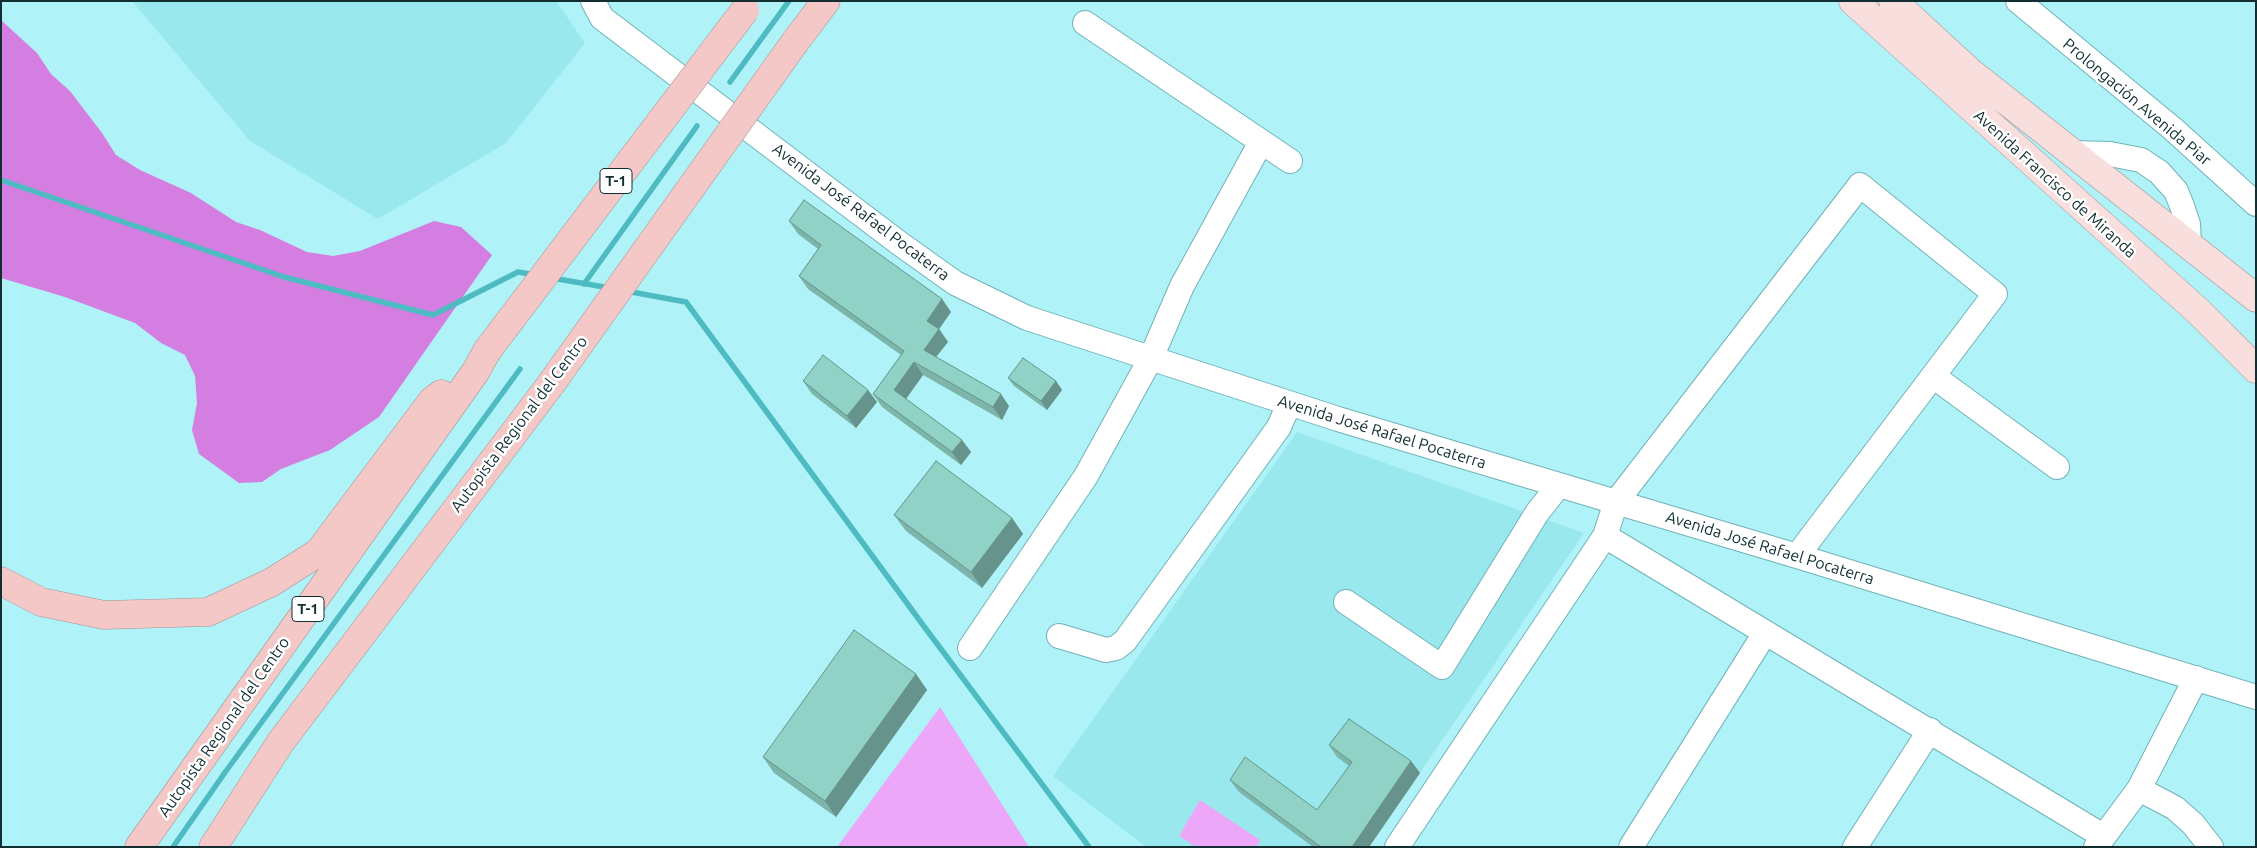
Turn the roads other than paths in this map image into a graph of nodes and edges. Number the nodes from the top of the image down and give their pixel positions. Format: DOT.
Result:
graph roads {
  1 [pos="593,1"];
  2 [pos="826,1"];
  3 [pos="1853,1"];
  4 [pos="1893,1"];
  5 [pos="2018,1"];
  6 [pos="748,6"];
  7 [pos="1085,24"];
  8 [pos="1261,142"];
  9 [pos="2071,153"];
  10 [pos="1290,161"];
  11 [pos="2256,204"];
  12 [pos="2189,245"];
  13 [pos="2229,276"];
  14 [pos="2256,293"];
  15 [pos="2256,298"];
  16 [pos="1151,358"];
  17 [pos="482,361"];
  18 [pos="2256,369"];
  19 [pos="1933,376"];
  20 [pos="1289,404"];
  21 [pos="2057,467"];
  22 [pos="1559,485"];
  23 [pos="1616,502"];
  24 [pos="1605,536"];
  25 [pos="1796,556"];
  26 [pos="1,581"];
  27 [pos="1346,602"];
  28 [pos="1765,633"];
  29 [pos="1059,636"];
  30 [pos="970,648"];
  31 [pos="2196,678"];
  32 [pos="2256,697"];
  33 [pos="1930,730"];
  34 [pos="2139,789"];
  35 [pos="2099,841"];
  36 [pos="139,847"];
  37 [pos="213,847"];
  38 [pos="1397,847"];
  39 [pos="1631,847"];
  40 [pos="1855,847"];
  41 [pos="2211,847"];
  1 -- 16 [label="street, Avenida José Rafael Pocaterra"];
  2 -- 37 [label="highway, Autopista Regional del Centro, bridge"];
  3 -- 18 [label="main road, Avenida Francisco de Miranda"];
  4 -- 9 [label="main road, Avenida Francisco de Miranda"];
  5 -- 11 [label="street, Prolongación Avenida Piar"];
  6 -- 17 [label="highway, Autopista Regional del Centro / T-1, bridge"];
  7 -- 8 [label="street"];
  8 -- 10 [label="street"];
  8 -- 16 [label="street"];
  9 -- 12 [label="main road, Avenida Francisco de Miranda"];
  9 -- 12 [label="street"];
  12 -- 13 [label="main road, Avenida Francisco de Miranda"];
  13 -- 14 [label="street"];
  13 -- 15 [label="main road, Avenida Francisco de Miranda"];
  16 -- 20 [label="street, Avenida José Rafael Pocaterra"];
  16 -- 30 [label="street"];
  17 -- 26 [label="highway"];
  17 -- 36 [label="highway, Autopista Regional del Centro / T-1"];
  19 -- 21 [label="street"];
  19 -- 23 [label="street"];
  19 -- 25 [label="street"];
  20 -- 22 [label="street, Avenida José Rafael Pocaterra"];
  20 -- 29 [label="street"];
  22 -- 23 [label="street, Avenida José Rafael Pocaterra"];
  22 -- 27 [label="street"];
  23 -- 24 [label="street"];
  23 -- 25 [label="street, Avenida José Rafael Pocaterra"];
  24 -- 28 [label="street"];
  24 -- 38 [label="street"];
  25 -- 31 [label="street, Avenida José Rafael Pocaterra"];
  28 -- 33 [label="street"];
  28 -- 39 [label="street"];
  31 -- 32 [label="street, Avenida José Rafael Pocaterra"];
  31 -- 34 [label="street"];
  33 -- 35 [label="street"];
  33 -- 40 [label="street"];
  34 -- 35 [label="street"];
  34 -- 41 [label="street"];
}
